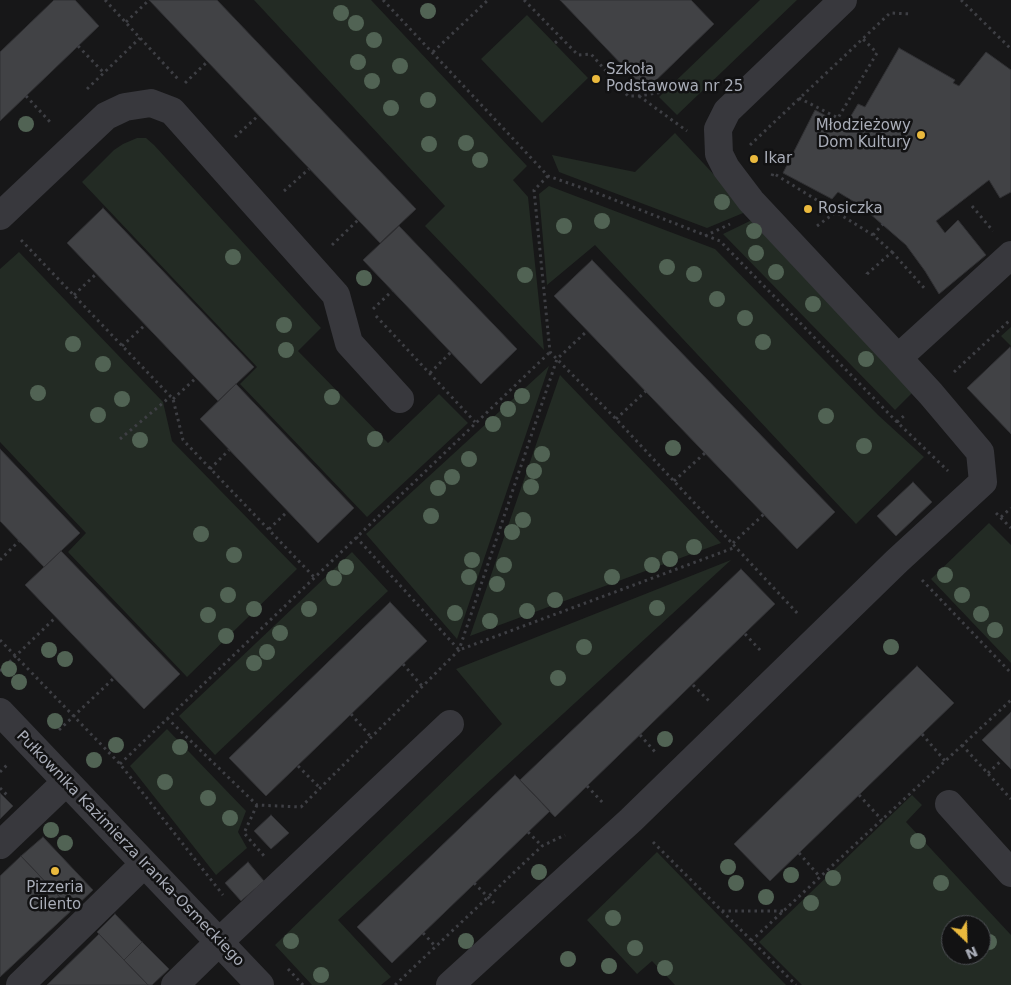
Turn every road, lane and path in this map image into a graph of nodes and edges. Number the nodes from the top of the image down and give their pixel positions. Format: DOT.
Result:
graph roads {
  1 [pos="149,0"];
  2 [pos="383,0"];
  3 [pos="488,0"];
  4 [pos="524,0"];
  5 [pos="844,0"];
  6 [pos="961,0"];
  7 [pos="912,14"];
  8 [pos="126,22"];
  9 [pos="561,38"];
  10 [pos="863,39"];
  11 [pos="555,43"];
  12 [pos="78,46"];
  13 [pos="1011,49"];
  14 [pos="432,52"];
  15 [pos="207,62"];
  16 [pos="104,73"];
  17 [pos="183,85"];
  18 [pos="663,92"];
  19 [pos="26,96"];
  20 [pos="799,98"];
  21 [pos="259,115"];
  22 [pos="51,123"];
  23 [pos="232,139"];
  24 [pos="745,150"];
  25 [pos="309,169"];
  26 [pos="548,176"];
  27 [pos="769,180"];
  28 [pos="282,193"];
  29 [pos="836,212"];
  30 [pos="0,216"];
  31 [pos="358,220"];
  32 [pos="883,224"];
  33 [pos="809,226"];
  34 [pos="872,235"];
  35 [pos="20,239"];
  36 [pos="331,246"];
  37 [pos="892,252"];
  38 [pos="1011,255"];
  39 [pos="96,274"];
  40 [pos="866,281"];
  41 [pos="392,291"];
  42 [pos="74,295"];
  43 [pos="931,296"];
  44 [pos="371,311"];
  45 [pos="145,324"];
  46 [pos="587,331"];
  47 [pos="122,346"];
  48 [pos="452,352"];
  49 [pos="550,352"];
  50 [pos="898,358"];
  51 [pos="558,359"];
  52 [pos="430,373"];
  53 [pos="196,378"];
  54 [pos="646,391"];
  55 [pos="172,398"];
  56 [pos="400,399"];
  57 [pos="616,419"];
  58 [pos="120,439"];
  59 [pos="230,450"];
  60 [pos="705,453"];
  61 [pos="210,469"];
  62 [pos="674,481"];
  63 [pos="972,493"];
  64 [pos="1011,508"];
  65 [pos="288,512"];
  66 [pos="764,514"];
  67 [pos="1001,517"];
  68 [pos="1011,528"];
  69 [pos="269,529"];
  70 [pos="356,537"];
  71 [pos="19,541"];
  72 [pos="733,543"];
  73 [pos="736,547"];
  74 [pos="0,560"];
  75 [pos="314,577"];
  76 [pos="938,597"];
  77 [pos="56,617"];
  78 [pos="745,634"];
  79 [pos="818,636"];
  80 [pos="0,640"];
  81 [pos="458,650"];
  82 [pos="762,652"];
  83 [pos="15,656"];
  84 [pos="403,664"];
  85 [pos="0,671"];
  86 [pos="1011,673"];
  87 [pos="114,678"];
  88 [pos="692,684"];
  89 [pos="422,686"];
  90 [pos="1011,700"];
  91 [pos="711,703"];
  92 [pos="0,712"];
  93 [pos="351,714"];
  94 [pos="74,717"];
  95 [pos="167,718"];
  96 [pos="450,724"];
  97 [pos="922,734"];
  98 [pos="640,735"];
  99 [pos="371,737"];
  100 [pos="962,745"];
  101 [pos="657,754"];
  102 [pos="945,760"];
  103 [pos="1002,760"];
  104 [pos="120,764"];
  105 [pos="298,766"];
  106 [pos="988,773"];
  107 [pos="66,782"];
  108 [pos="587,786"];
  109 [pos="320,788"];
  110 [pos="858,796"];
  111 [pos="1011,799"];
  112 [pos="949,804"];
  113 [pos="257,805"];
  114 [pos="605,805"];
  115 [pos="882,820"];
  116 [pos="528,832"];
  117 [pos="0,845"];
  118 [pos="542,846"];
  119 [pos="799,853"];
  120 [pos="144,864"];
  121 [pos="680,869"];
  122 [pos="1011,873"];
  123 [pos="820,876"];
  124 [pos="285,879"];
  125 [pos="721,911"];
  126 [pos="784,911"];
  127 [pos="242,920"];
  128 [pos="423,933"];
  129 [pos="751,941"];
  130 [pos="219,942"];
  131 [pos="436,947"];
  132 [pos="283,963"];
  133 [pos="20,985"];
  134 [pos="175,985"];
  135 [pos="260,985"];
  136 [pos="303,985"];
  137 [pos="450,985"];
  138 [pos="796,985"];
  1 -- 8 [label="path"];
  2 -- 14 [label="path"];
  3 -- 14 [label="path"];
  4 -- 9 [label="path"];
  5 -- 50 [label="street"];
  6 -- 13 [label="path"];
  7 -- 10 [label="path"];
  9 -- 11 [label="path"];
  9 -- 18 [label="path"];
  10 -- 20 [label="path"];
  10 -- 20 [label="path"];
  12 -- 16 [label="path"];
  14 -- 26 [label="path"];
  15 -- 17 [label="path"];
  19 -- 22 [label="path"];
  20 -- 24 [label="path"];
  21 -- 23 [label="path"];
  25 -- 28 [label="path"];
  26 -- 49 [label="path"];
  26 -- 63 [label="path"];
  27 -- 29 [label="path"];
  29 -- 33 [label="path"];
  29 -- 34 [label="path"];
  30 -- 56 [label="street"];
  31 -- 36 [label="path"];
  32 -- 34 [label="path"];
  34 -- 37 [label="path"];
  35 -- 42 [label="path"];
  37 -- 40 [label="path"];
  37 -- 43 [label="path"];
  38 -- 50 [label="street"];
  39 -- 42 [label="path"];
  41 -- 44 [label="path"];
  42 -- 47 [label="path"];
  45 -- 47 [label="path"];
  46 -- 51 [label="path"];
  47 -- 55 [label="path"];
  48 -- 52 [label="path"];
  49 -- 51 [label="path"];
  49 -- 70 [label="path"];
  50 -- 63 [label="street"];
  51 -- 57 [label="path"];
  51 -- 81 [label="path"];
  53 -- 55 [label="path"];
  54 -- 57 [label="path"];
  55 -- 58 [label="path"];
  55 -- 61 [label="path"];
  57 -- 62 [label="path"];
  59 -- 61 [label="path"];
  60 -- 62 [label="path"];
  61 -- 69 [label="path"];
  62 -- 72 [label="path"];
  63 -- 67 [label="path"];
  63 -- 79 [label="street"];
  64 -- 67 [label="path"];
  65 -- 69 [label="path"];
  66 -- 72 [label="path"];
  67 -- 68 [label="path"];
  69 -- 75 [label="path"];
  70 -- 75 [label="path"];
  70 -- 81 [label="path"];
  71 -- 74 [label="path"];
  72 -- 73 [label="path"];
  73 -- 79 [label="path"];
  73 -- 81 [label="path"];
  75 -- 95 [label="path"];
  76 -- 86 [label="path"];
  77 -- 83 [label="path"];
  78 -- 82 [label="path"];
  79 -- 137 [label="street"];
  80 -- 83 [label="path"];
  81 -- 89 [label="path"];
  83 -- 85 [label="path"];
  83 -- 94 [label="path"];
  84 -- 89 [label="path"];
  87 -- 94 [label="path"];
  88 -- 91 [label="path"];
  89 -- 99 [label="path"];
  90 -- 100 [label="path"];
  92 -- 107 [label="street, Pułkownika Kazimierza Iranka-Osmeckiego"];
  93 -- 99 [label="path"];
  94 -- 104 [label="path"];
  95 -- 104 [label="path"];
  95 -- 113 [label="path"];
  96 -- 124 [label="street"];
  97 -- 102 [label="path"];
  98 -- 101 [label="path"];
  99 -- 109 [label="path"];
  100 -- 102 [label="path"];
  100 -- 106 [label="path"];
  102 -- 115 [label="path"];
  103 -- 106 [label="path"];
  104 -- 127 [label="path"];
  105 -- 109 [label="path"];
  106 -- 111 [label="path"];
  107 -- 117 [label="street"];
  107 -- 120 [label="street, Pułkownika Kazimierza Iranka-Osmeckiego"];
  108 -- 114 [label="path"];
  109 -- 113 [label="path"];
  110 -- 115 [label="path"];
  112 -- 122 [label="street"];
  113 -- 124 [label="path"];
  115 -- 123 [label="path"];
  116 -- 118 [label="path"];
  119 -- 123 [label="path"];
  120 -- 130 [label="street, Pułkownika Kazimierza Iranka-Osmeckiego"];
  120 -- 133 [label="street"];
  121 -- 125 [label="path"];
  123 -- 126 [label="path"];
  124 -- 127 [label="street"];
  125 -- 126 [label="path"];
  125 -- 129 [label="path"];
  126 -- 129 [label="path"];
  127 -- 130 [label="street"];
  128 -- 131 [label="path"];
  129 -- 138 [label="path"];
  130 -- 134 [label="street"];
  130 -- 135 [label="street, Pułkownika Kazimierza Iranka-Osmeckiego"];
  132 -- 136 [label="path"];
}
